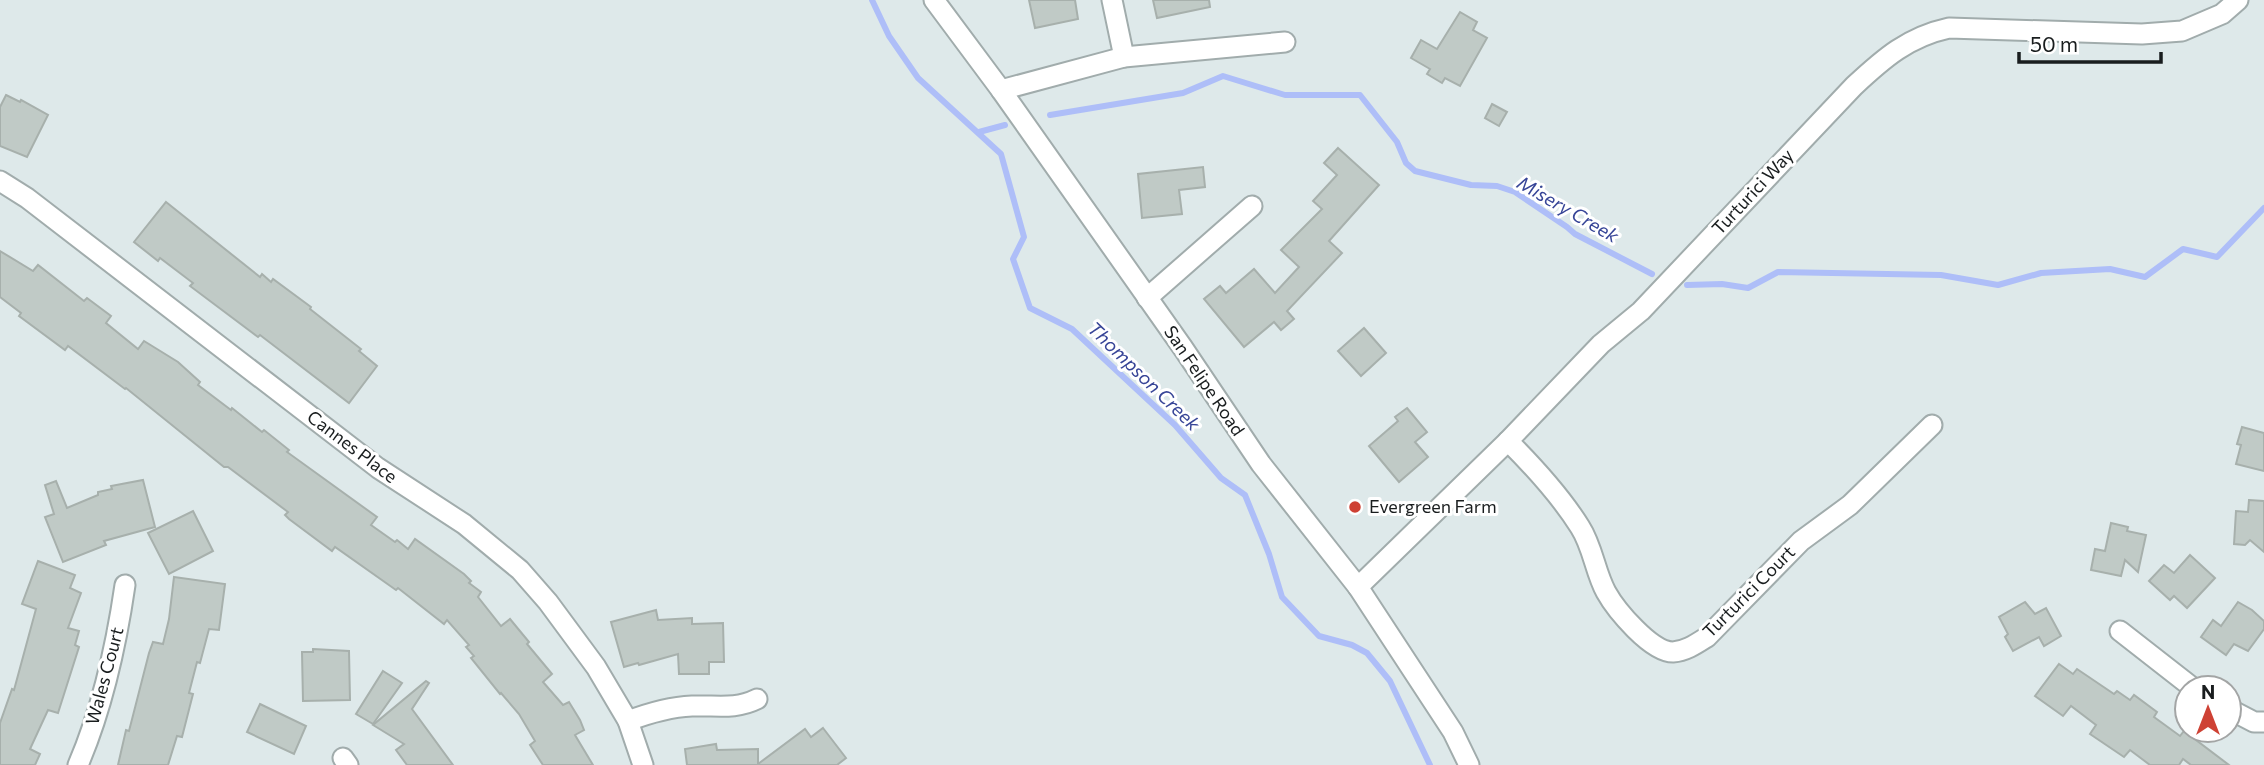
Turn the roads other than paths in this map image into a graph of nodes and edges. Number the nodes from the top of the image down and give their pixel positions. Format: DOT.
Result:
graph roads {
  1 [pos="934,0"];
  2 [pos="1112,0"];
  3 [pos="2238,0"];
  4 [pos="1286,42"];
  5 [pos="1124,57"];
  6 [pos="1001,90"];
  7 [pos="0,181"];
  8 [pos="1252,205"];
  9 [pos="1147,298"];
  10 [pos="1932,425"];
  11 [pos="1508,441"];
  12 [pos="125,585"];
  13 [pos="1358,587"];
  14 [pos="2120,631"];
  15 [pos="2175,674"];
  16 [pos="757,699"];
  17 [pos="2243,716"];
  18 [pos="628,721"];
  19 [pos="2264,722"];
  20 [pos="78,765"];
  21 [pos="643,765"];
  22 [pos="1469,765"];
  1 -- 6 [label="street, San Felipe Road"];
  2 -- 5 [label="street"];
  3 -- 11 [label="street, Turturici Way"];
  4 -- 5 [label="street"];
  5 -- 6 [label="street"];
  6 -- 9 [label="street, San Felipe Road"];
  7 -- 18 [label="street, Cannes Place"];
  8 -- 9 [label="street"];
  9 -- 13 [label="street, San Felipe Road"];
  10 -- 11 [label="street, Turturici Court"];
  11 -- 13 [label="street, Turturici Way"];
  12 -- 20 [label="street, Wales Court"];
  13 -- 22 [label="street, San Felipe Road"];
  14 -- 15 [label="street"];
  16 -- 18 [label="street"];
  17 -- 19 [label="street"];
  18 -- 21 [label="street, Cannes Place"];
}
